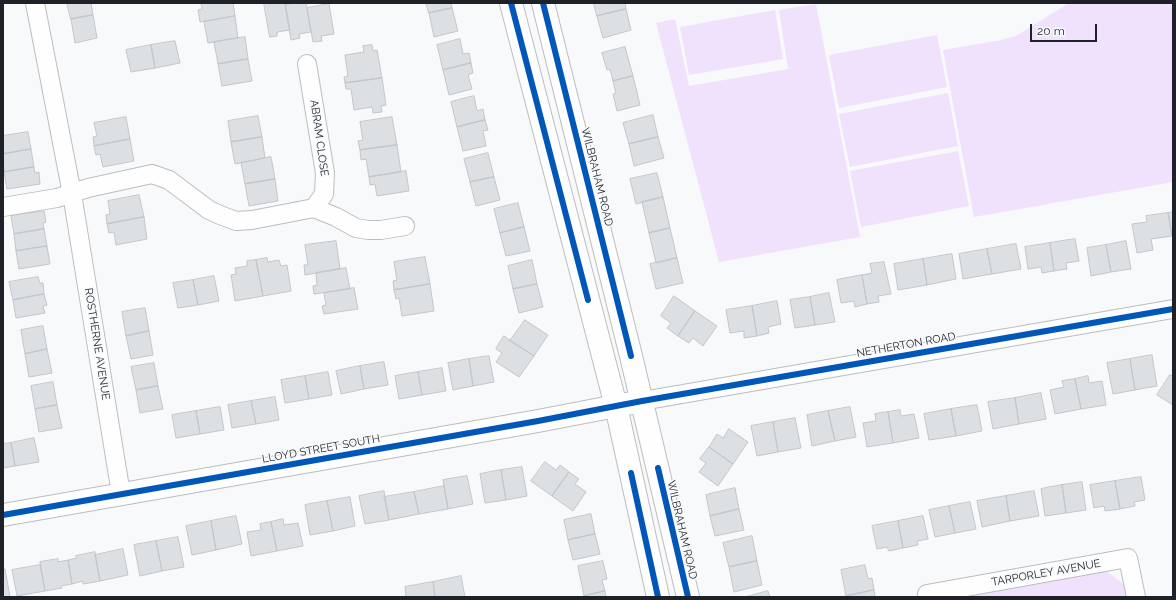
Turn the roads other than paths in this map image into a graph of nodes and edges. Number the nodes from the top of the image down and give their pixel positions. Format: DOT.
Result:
graph roads {
  1 [pos="35,3"];
  2 [pos="511,3"];
  3 [pos="543,3"];
  4 [pos="307,64"];
  5 [pos="72,194"];
  6 [pos="3,207"];
  7 [pos="314,208"];
  8 [pos="405,226"];
  9 [pos="1173,309"];
  10 [pos="642,401"];
  11 [pos="616,406"];
  12 [pos="122,494"];
  13 [pos="3,515"];
  14 [pos="658,597"];
  15 [pos="688,597"];
  16 [pos="928,597"];
  17 [pos="1136,597"];
  1 -- 5 [label="street, ROSTHERNE AVENUE"];
  2 -- 11 [label="main road"];
  3 -- 10 [label="main road, WILBRAHAM ROAD"];
  4 -- 7 [label="street, ABRAM CLOSE"];
  5 -- 6 [label="street"];
  5 -- 7 [label="street"];
  5 -- 12 [label="street, ROSTHERNE AVENUE"];
  7 -- 8 [label="street"];
  9 -- 10 [label="street, NETHERTON ROAD"];
  10 -- 11 [label="main road, LLOYD STREET SOUTH"];
  10 -- 15 [label="main road, WILBRAHAM ROAD"];
  11 -- 12 [label="main road, LLOYD STREET SOUTH"];
  11 -- 14 [label="main road"];
  12 -- 13 [label="main road, LLOYD STREET SOUTH"];
  16 -- 17 [label="street, TARPORLEY AVENUE"];
}
